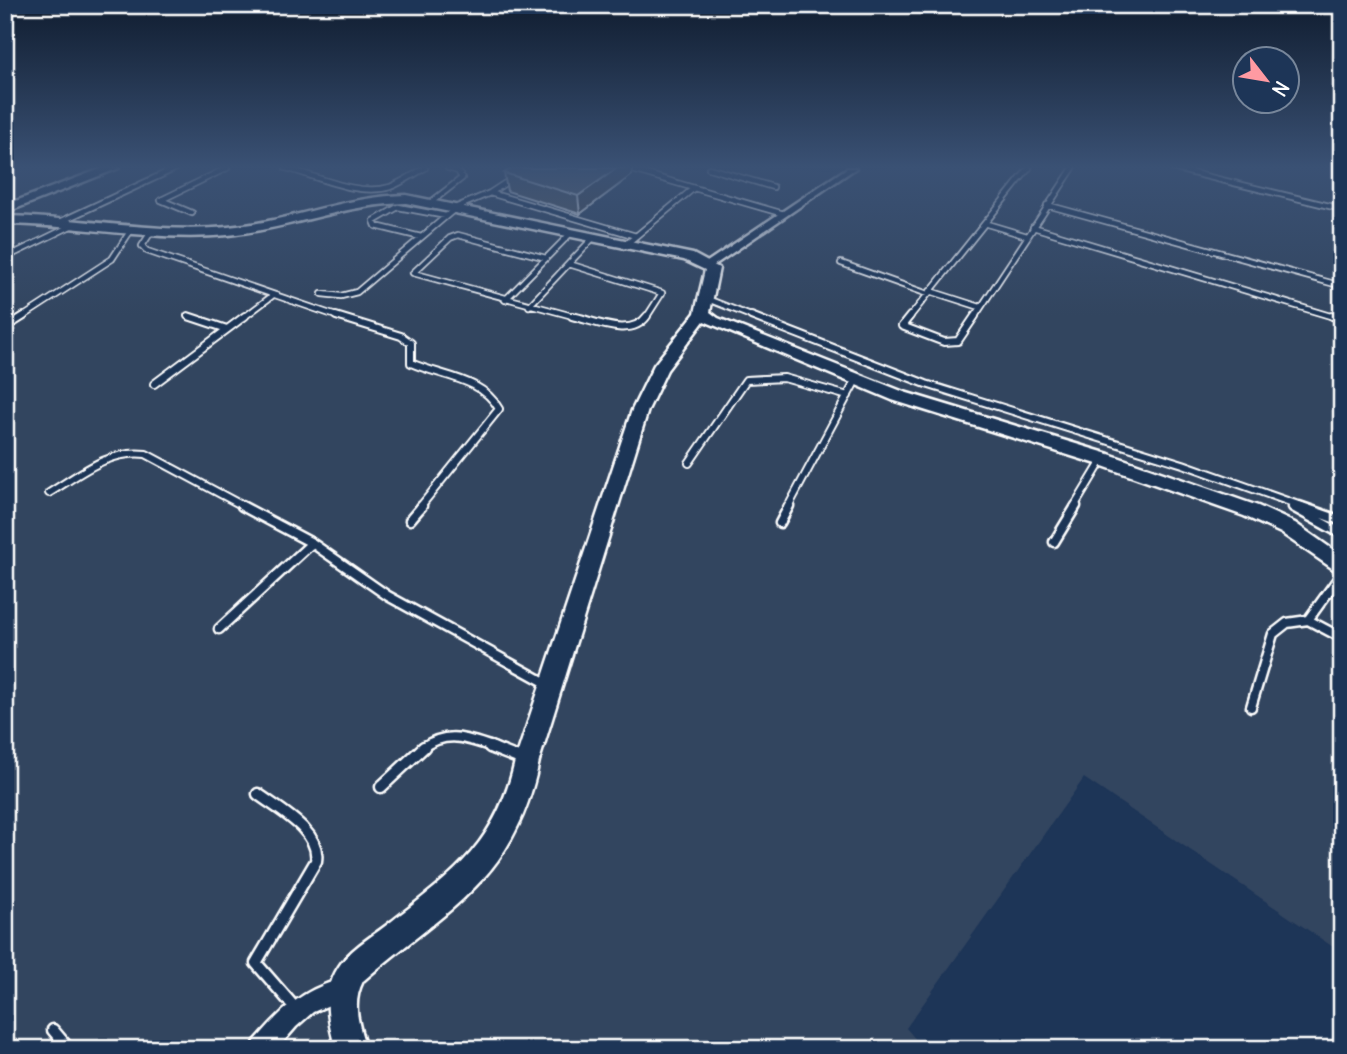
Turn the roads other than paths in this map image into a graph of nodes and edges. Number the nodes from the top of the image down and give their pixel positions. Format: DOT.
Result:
graph roads {
  1 [pos="70,217"];
  2 [pos="297,217"];
  3 [pos="381,217"];
  4 [pos="445,217"];
  5 [pos="500,217"];
  6 [pos="572,217"];
  7 [pos="659,217"];
  8 [pos="779,217"];
  9 [pos="993,217"];
  10 [pos="1040,217"];
  11 [pos="1092,217"];
  12 [pos="5,220"];
  13 [pos="62,221"];
  14 [pos="79,222"];
  15 [pos="988,224"];
  16 [pos="1034,227"];
  17 [pos="131,230"];
  18 [pos="151,232"];
  19 [pos="570,234"];
  20 [pos="636,236"];
  21 [pos="1027,236"];
  22 [pos="421,237"];
  23 [pos="592,239"];
  24 [pos="624,246"];
  25 [pos="5,258"];
  26 [pos="546,258"];
  27 [pos="841,263"];
  28 [pos="569,264"];
  29 [pos="709,264"];
  30 [pos="1342,286"];
  31 [pos="322,293"];
  32 [pos="929,293"];
  33 [pos="272,296"];
  34 [pos="505,300"];
  35 [pos="529,306"];
  36 [pos="703,306"];
  37 [pos="980,307"];
  38 [pos="188,316"];
  39 [pos="1342,319"];
  40 [pos="5,328"];
  41 [pos="227,329"];
  42 [pos="154,384"];
  43 [pos="852,388"];
  44 [pos="1103,459"];
  45 [pos="689,463"];
  46 [pos="49,493"];
  47 [pos="1271,495"];
  48 [pos="410,520"];
  49 [pos="1342,521"];
  50 [pos="780,523"];
  51 [pos="1342,534"];
  52 [pos="1054,542"];
  53 [pos="312,543"];
  54 [pos="1342,567"];
  55 [pos="1342,573"];
  56 [pos="1308,620"];
  57 [pos="219,629"];
  58 [pos="1342,638"];
  59 [pos="551,685"];
  60 [pos="1251,708"];
  61 [pos="527,761"];
  62 [pos="382,787"];
  63 [pos="258,794"];
  64 [pos="341,990"];
  65 [pos="296,1010"];
  66 [pos="53,1030"];
  67 [pos="69,1049"];
  68 [pos="263,1049"];
  69 [pos="351,1049"];
  1 -- 13 [label="lane"];
  2 -- 18 [label="street"];
  3 -- 22 [label="lane"];
  4 -- 22 [label="lane"];
  5 -- 19 [label="street"];
  6 -- 20 [label="lane"];
  7 -- 20 [label="lane"];
  8 -- 29 [label="street"];
  9 -- 15 [label="lane"];
  10 -- 16 [label="lane"];
  11 -- 30 [label="lane"];
  12 -- 13 [label="street"];
  13 -- 14 [label="street"];
  14 -- 17 [label="street"];
  14 -- 25 [label="lane"];
  15 -- 21 [label="lane"];
  15 -- 32 [label="lane"];
  16 -- 21 [label="lane"];
  16 -- 39 [label="lane"];
  17 -- 18 [label="street"];
  17 -- 40 [label="lane"];
  18 -- 33 [label="lane"];
  19 -- 23 [label="street"];
  19 -- 26 [label="lane"];
  20 -- 24 [label="lane"];
  21 -- 37 [label="lane"];
  22 -- 31 [label="lane"];
  23 -- 24 [label="street"];
  23 -- 28 [label="lane"];
  24 -- 29 [label="street"];
  26 -- 34 [label="lane"];
  26 -- 34 [label="lane"];
  27 -- 32 [label="lane"];
  28 -- 35 [label="lane"];
  28 -- 35 [label="lane"];
  29 -- 36 [label="street"];
  32 -- 37 [label="lane"];
  32 -- 37 [label="lane"];
  33 -- 41 [label="lane"];
  33 -- 48 [label="lane"];
  34 -- 35 [label="lane"];
  36 -- 43 [label="street"];
  36 -- 47 [label="lane"];
  36 -- 59 [label="street"];
  38 -- 41 [label="lane"];
  41 -- 42 [label="lane"];
  43 -- 44 [label="street"];
  43 -- 45 [label="lane"];
  43 -- 50 [label="lane"];
  44 -- 52 [label="lane"];
  44 -- 54 [label="street"];
  46 -- 53 [label="lane"];
  47 -- 49 [label="lane"];
  47 -- 51 [label="lane"];
  53 -- 57 [label="lane"];
  53 -- 59 [label="lane"];
  55 -- 56 [label="lane"];
  56 -- 58 [label="lane"];
  56 -- 60 [label="lane"];
  59 -- 61 [label="street"];
  61 -- 62 [label="lane"];
  61 -- 64 [label="street"];
  63 -- 65 [label="lane"];
  64 -- 65 [label="street"];
  64 -- 69 [label="street"];
  65 -- 68 [label="street"];
  66 -- 67 [label="lane"];
}
